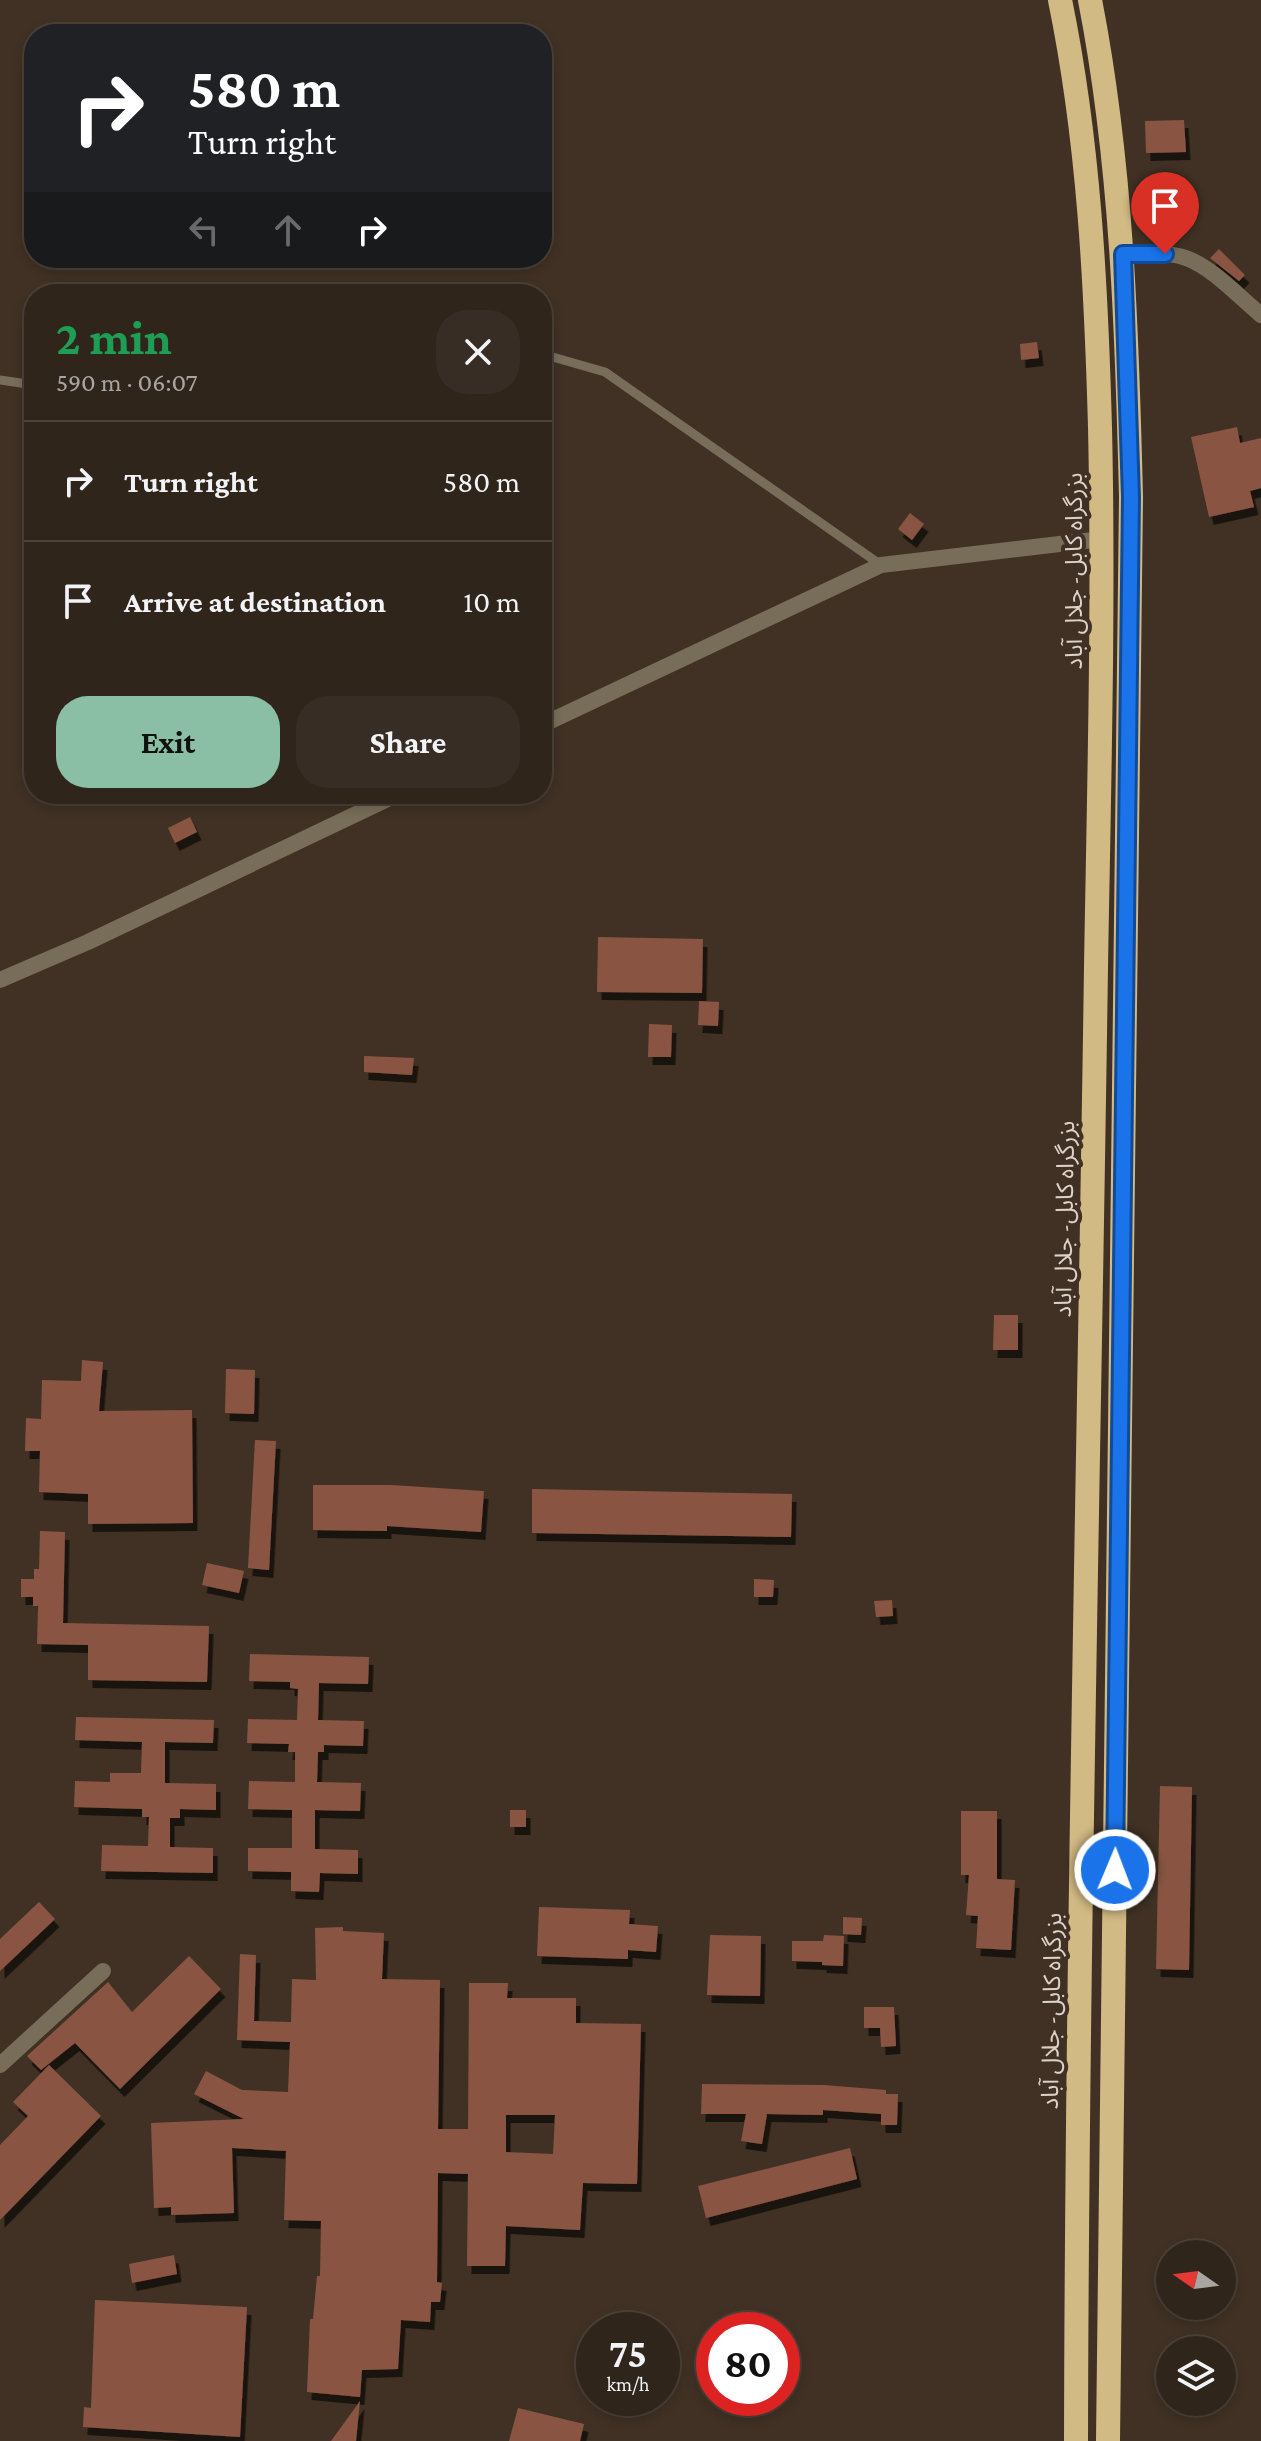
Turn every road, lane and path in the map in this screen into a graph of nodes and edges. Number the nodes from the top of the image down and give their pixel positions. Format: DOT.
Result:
graph roads {
  1 [pos="1060,0"];
  2 [pos="1090,0"];
  3 [pos="1123,254"];
  4 [pos="1261,315"];
  5 [pos="1127,316"];
  6 [pos="1097,317"];
  7 [pos="552,357"];
  8 [pos="0,380"];
  9 [pos="24,384"];
  10 [pos="1131,497"];
  11 [pos="1102,498"];
  12 [pos="1102,539"];
  13 [pos="881,565"];
  14 [pos="1101,618"];
  15 [pos="1129,618"];
  16 [pos="552,720"];
  17 [pos="377,804"];
  18 [pos="0,980"];
  19 [pos="1116,1721"];
  20 [pos="1085,1722"];
  21 [pos="103,1971"];
  22 [pos="0,2065"];
  23 [pos="1076,2441"];
  24 [pos="1108,2441"];
  1 -- 6 [label="highway, بزرگراه کابل- جلال آباد"];
  2 -- 3 [label="highway"];
  3 -- 4 [label="street"];
  3 -- 5 [label="highway"];
  5 -- 6 [label="highway"];
  5 -- 10 [label="highway"];
  6 -- 11 [label="highway, بزرگراه کابل- جلال آباد"];
  7 -- 13 [label="lane"];
  8 -- 9 [label="lane"];
  10 -- 11 [label="highway"];
  10 -- 15 [label="highway"];
  11 -- 12 [label="highway, بزرگراه کابل- جلال آباد"];
  12 -- 13 [label="street"];
  12 -- 14 [label="highway, بزرگراه کابل- جلال آباد"];
  13 -- 16 [label="street"];
  14 -- 15 [label="highway"];
  14 -- 20 [label="highway, بزرگراه کابل- جلال آباد"];
  15 -- 19 [label="highway"];
  17 -- 18 [label="street"];
  19 -- 20 [label="highway"];
  19 -- 24 [label="highway"];
  20 -- 23 [label="highway, بزرگراه کابل- جلال آباد"];
  21 -- 22 [label="street"];
}
